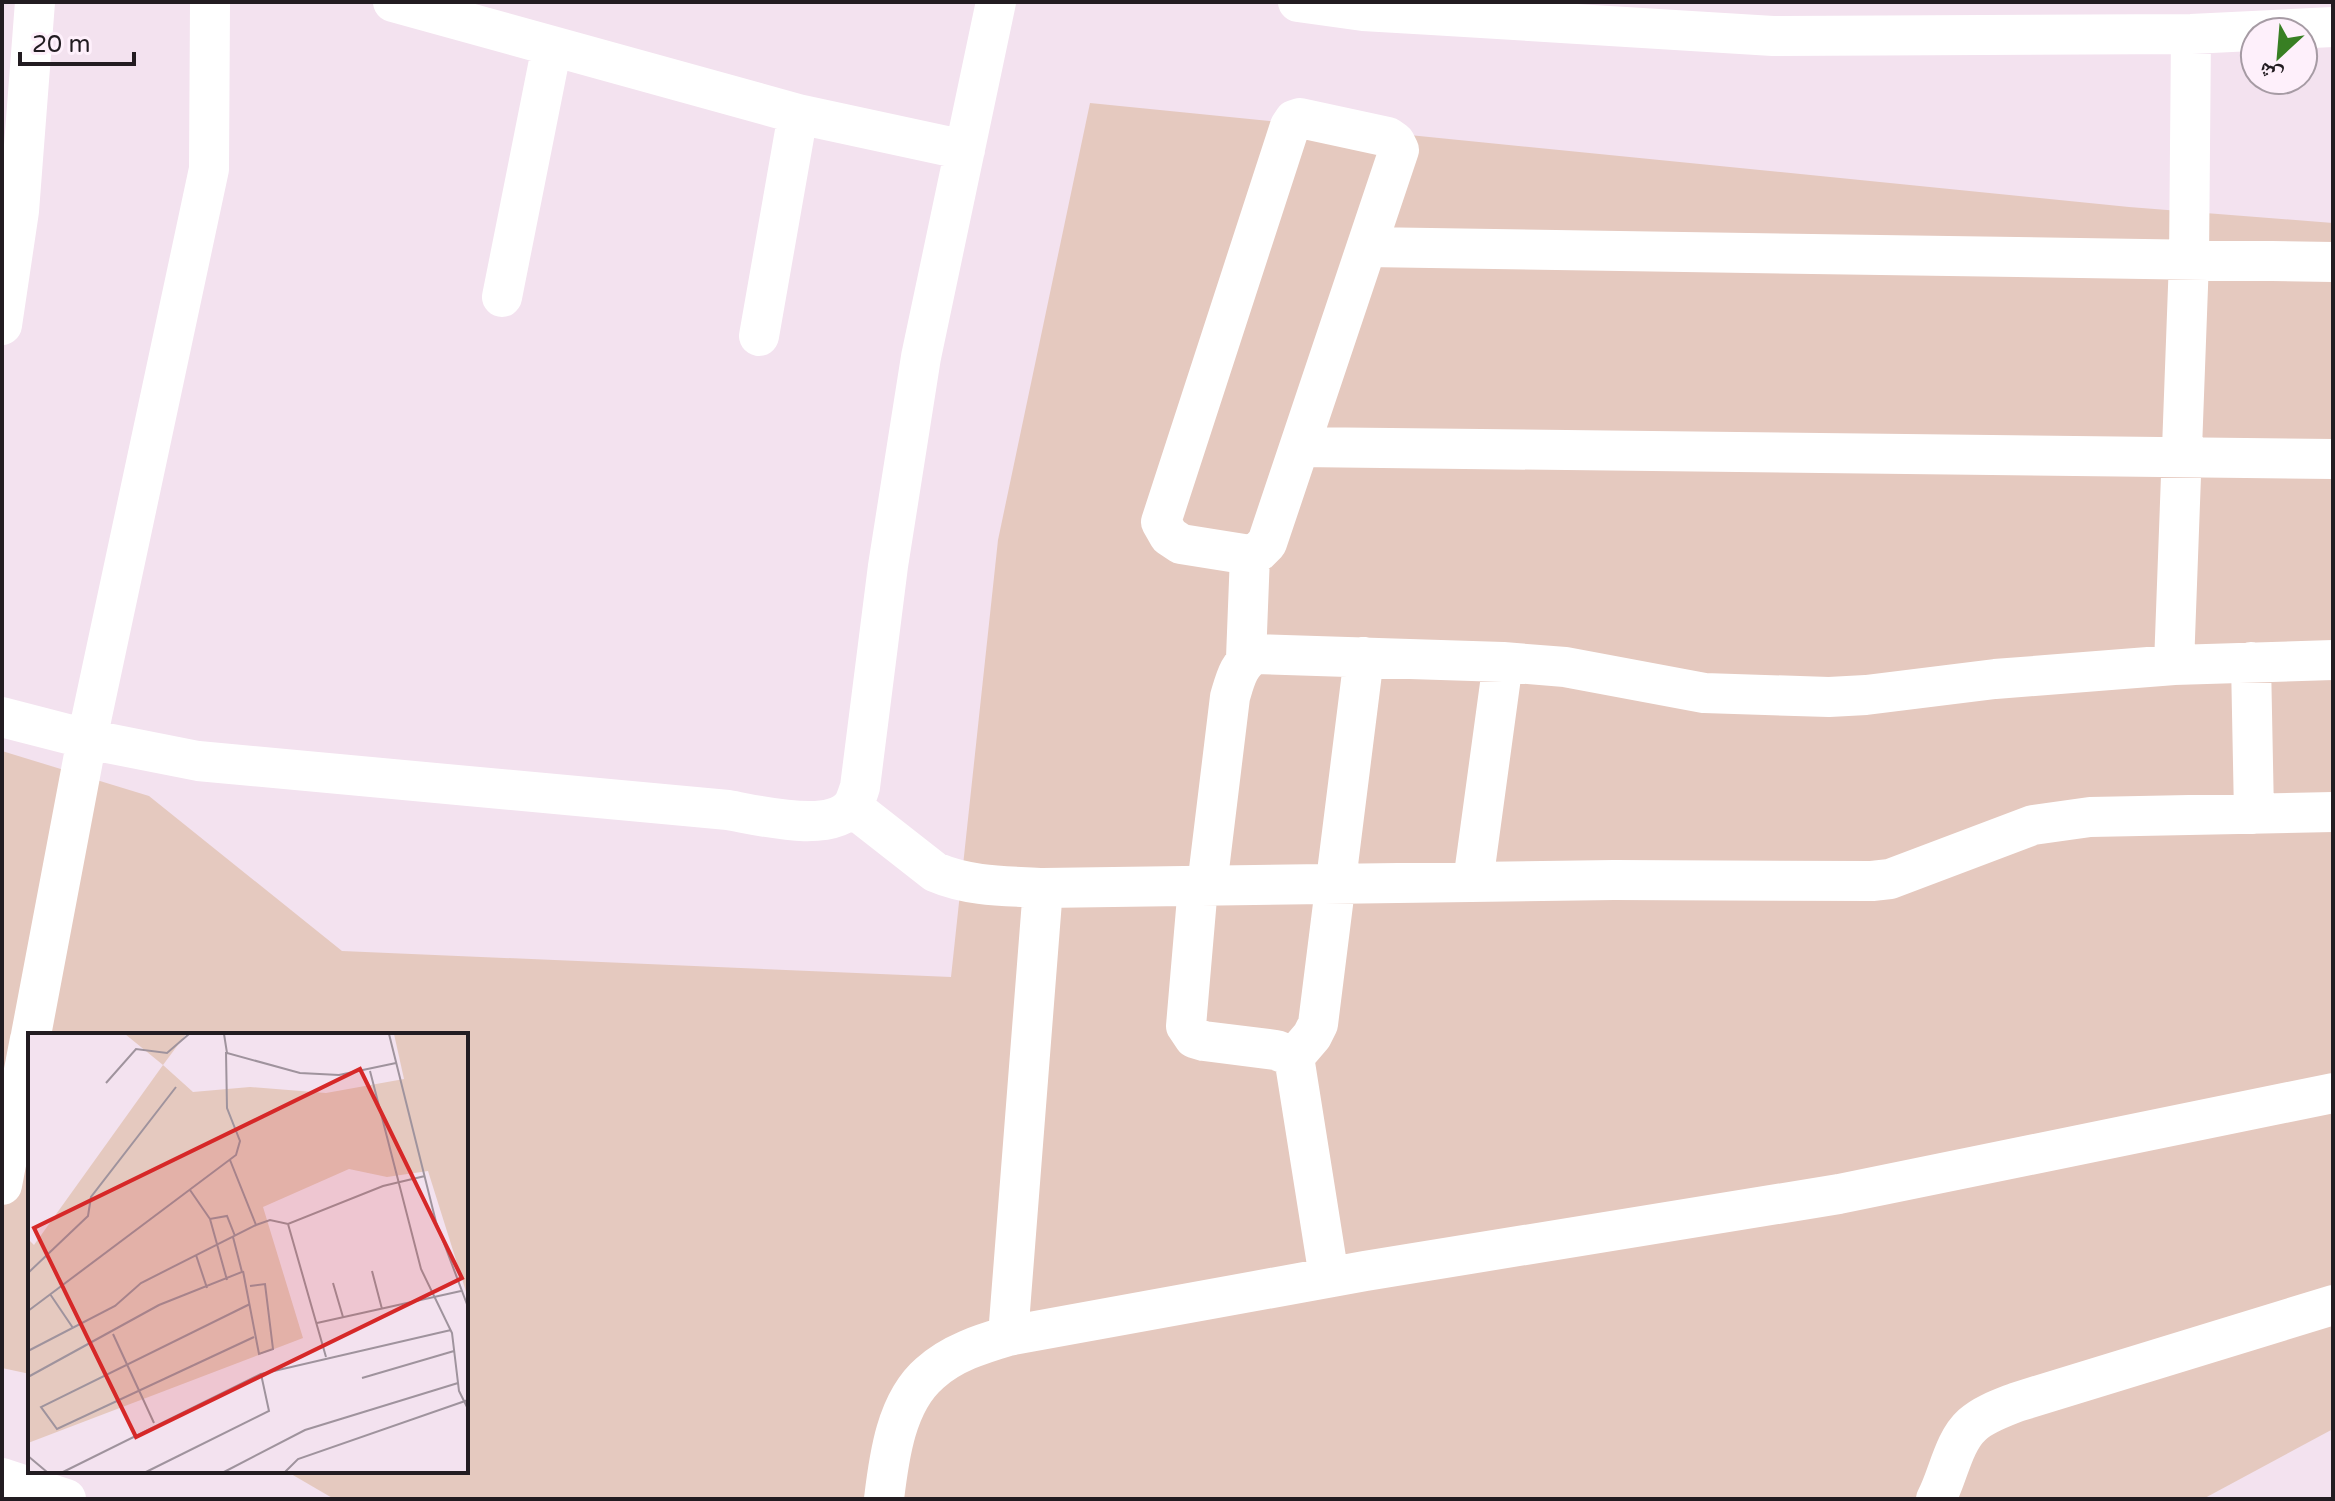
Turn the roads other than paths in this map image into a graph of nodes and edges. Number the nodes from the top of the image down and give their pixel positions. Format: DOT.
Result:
graph roads {
  1 [pos="35,2"];
  2 [pos="210,2"];
  3 [pos="393,2"];
  4 [pos="996,2"];
  5 [pos="1298,2"];
  6 [pos="1434,8"];
  7 [pos="2333,27"];
  8 [pos="2191,34"];
  9 [pos="552,46"];
  10 [pos="798,114"];
  11 [pos="965,150"];
  12 [pos="1367,247"];
  13 [pos="2189,260"];
  14 [pos="2333,262"];
  15 [pos="502,297"];
  16 [pos="2,325"];
  17 [pos="759,336"];
  18 [pos="1300,447"];
  19 [pos="2180,457"];
  20 [pos="2333,459"];
  21 [pos="1250,555"];
  22 [pos="1364,657"];
  23 [pos="1246,658"];
  24 [pos="2333,660"];
  25 [pos="1503,662"];
  26 [pos="2251,662"];
  27 [pos="2174,665"];
  28 [pos="2,717"];
  29 [pos="87,739"];
  30 [pos="852,807"];
  31 [pos="2333,812"];
  32 [pos="2254,814"];
  33 [pos="1473,882"];
  34 [pos="1202,886"];
  35 [pos="1336,886"];
  36 [pos="1043,888"];
  37 [pos="31,1033"];
  38 [pos="28,1048"];
  39 [pos="1294,1057"];
  40 [pos="2333,1093"];
  41 [pos="2,1185"];
  42 [pos="1329,1277"];
  43 [pos="2333,1305"];
  44 [pos="1008,1336"];
  45 [pos="2,1478"];
  46 [pos="66,1499"];
  47 [pos="884,1499"];
  48 [pos="1936,1499"];
  1 -- 16 [label="street"];
  2 -- 29 [label="street"];
  3 -- 9 [label="street"];
  4 -- 11 [label="street"];
  5 -- 6 [label="street"];
  6 -- 8 [label="street"];
  7 -- 8 [label="street"];
  8 -- 13 [label="street"];
  9 -- 10 [label="street"];
  9 -- 15 [label="street"];
  10 -- 11 [label="street"];
  10 -- 17 [label="street"];
  11 -- 30 [label="street"];
  12 -- 13 [label="street"];
  12 -- 18 [label="street"];
  12 -- 21 [label="street"];
  13 -- 14 [label="street"];
  13 -- 19 [label="street"];
  18 -- 19 [label="street"];
  18 -- 21 [label="street"];
  19 -- 20 [label="street"];
  19 -- 27 [label="street"];
  21 -- 23 [label="street"];
  22 -- 23 [label="street"];
  22 -- 25 [label="street"];
  22 -- 35 [label="street"];
  23 -- 34 [label="street"];
  24 -- 26 [label="street"];
  25 -- 27 [label="street"];
  25 -- 33 [label="street"];
  26 -- 27 [label="street"];
  26 -- 32 [label="street"];
  28 -- 29 [label="street"];
  29 -- 30 [label="street"];
  29 -- 37 [label="street"];
  30 -- 36 [label="street"];
  31 -- 32 [label="street"];
  32 -- 33 [label="street"];
  33 -- 35 [label="street"];
  34 -- 35 [label="street"];
  34 -- 36 [label="street"];
  34 -- 39 [label="street"];
  35 -- 39 [label="street"];
  36 -- 44 [label="street"];
  38 -- 41 [label="street"];
  39 -- 42 [label="street"];
  40 -- 42 [label="street"];
  42 -- 44 [label="street"];
  43 -- 48 [label="street"];
  44 -- 47 [label="street"];
  45 -- 46 [label="street"];
}
